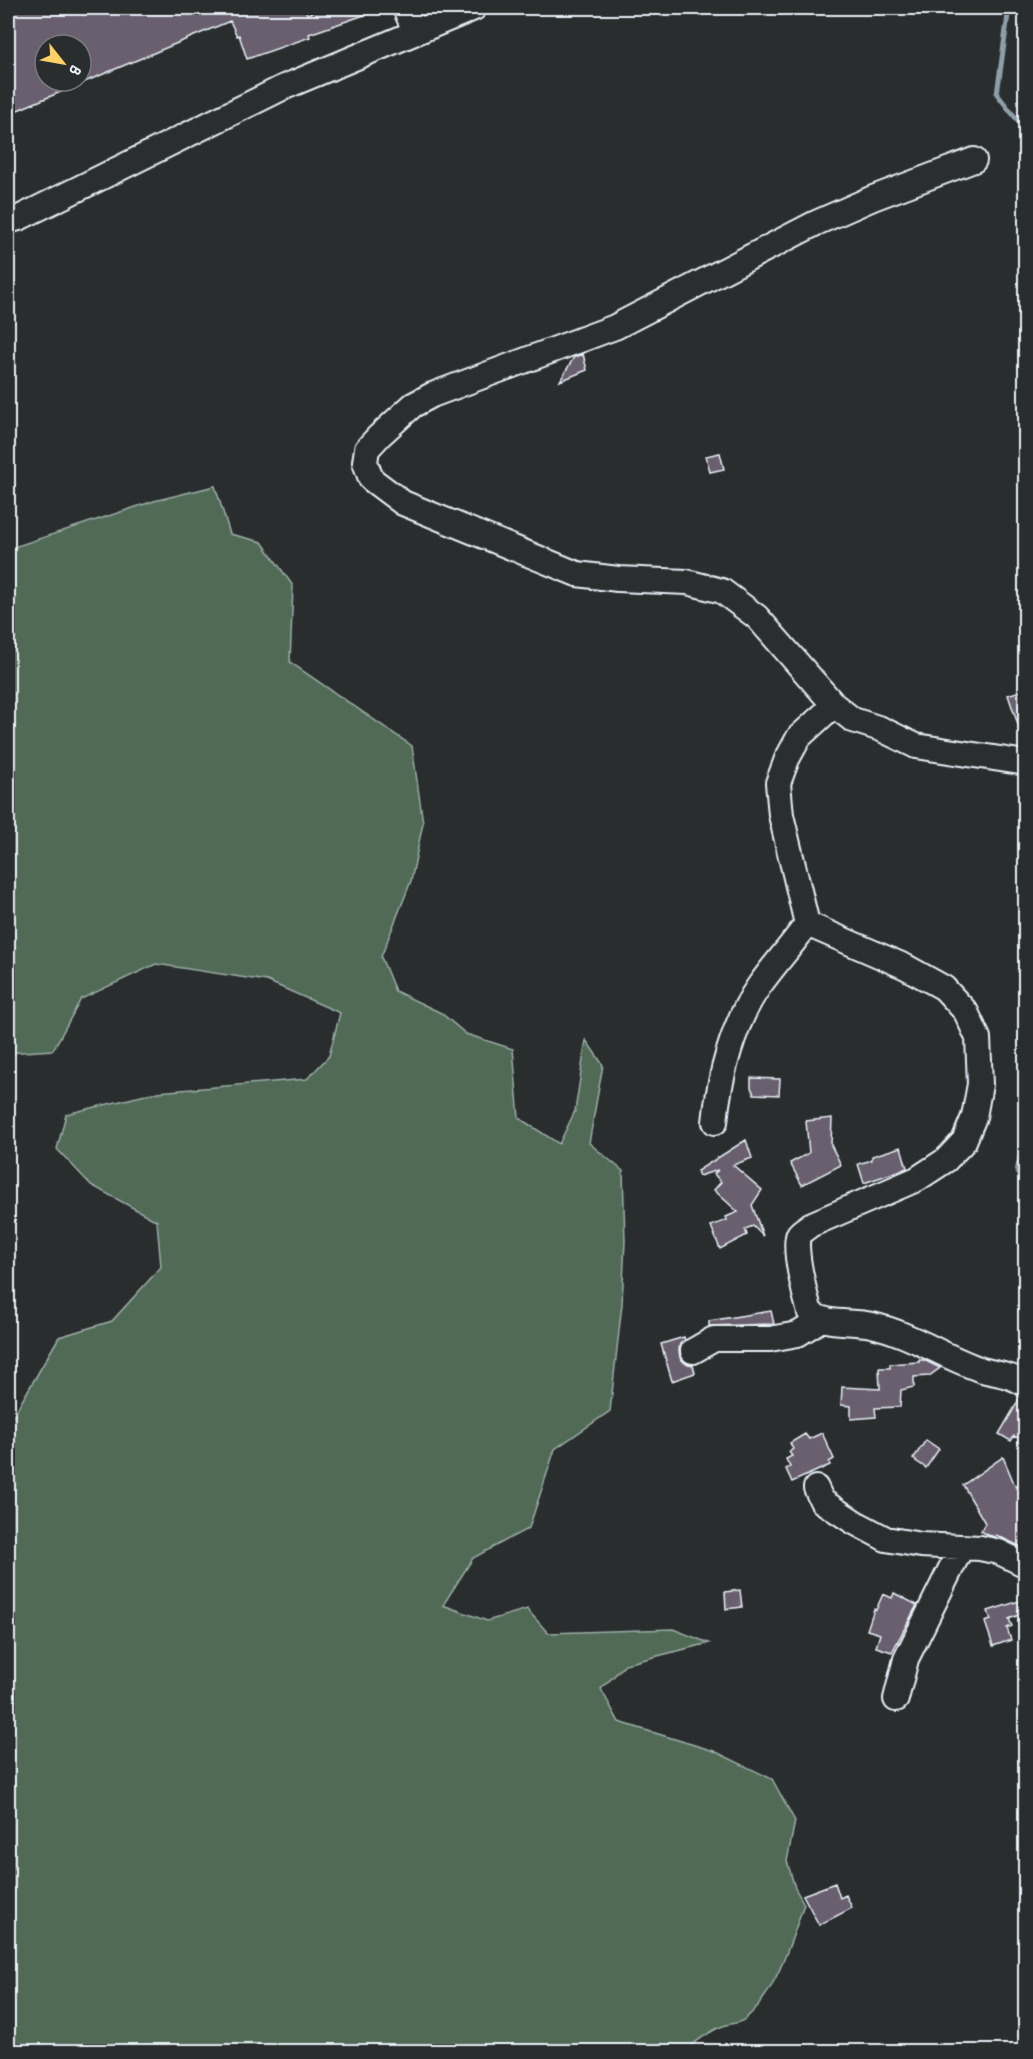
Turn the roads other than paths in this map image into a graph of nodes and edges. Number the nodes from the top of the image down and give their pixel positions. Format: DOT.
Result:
graph roads {
  1 [pos="405,8"];
  2 [pos="474,8"];
  3 [pos="415,31"];
  4 [pos="974,160"];
  5 [pos="8,221"];
  6 [pos="834,705"];
  7 [pos="1026,763"];
  8 [pos="807,924"];
  9 [pos="715,1122"];
  10 [pos="820,1320"];
  11 [pos="693,1351"];
  12 [pos="1026,1385"];
  13 [pos="816,1488"];
  14 [pos="960,1548"];
  15 [pos="1026,1565"];
  16 [pos="896,1699"];
  1 -- 3 [label="street"];
  2 -- 3 [label="street"];
  3 -- 5 [label="street"];
  4 -- 6 [label="street"];
  6 -- 7 [label="street"];
  6 -- 8 [label="street"];
  8 -- 9 [label="street"];
  8 -- 10 [label="street"];
  10 -- 11 [label="street"];
  10 -- 12 [label="street"];
  13 -- 14 [label="street"];
  14 -- 15 [label="street"];
  14 -- 16 [label="street"];
}
